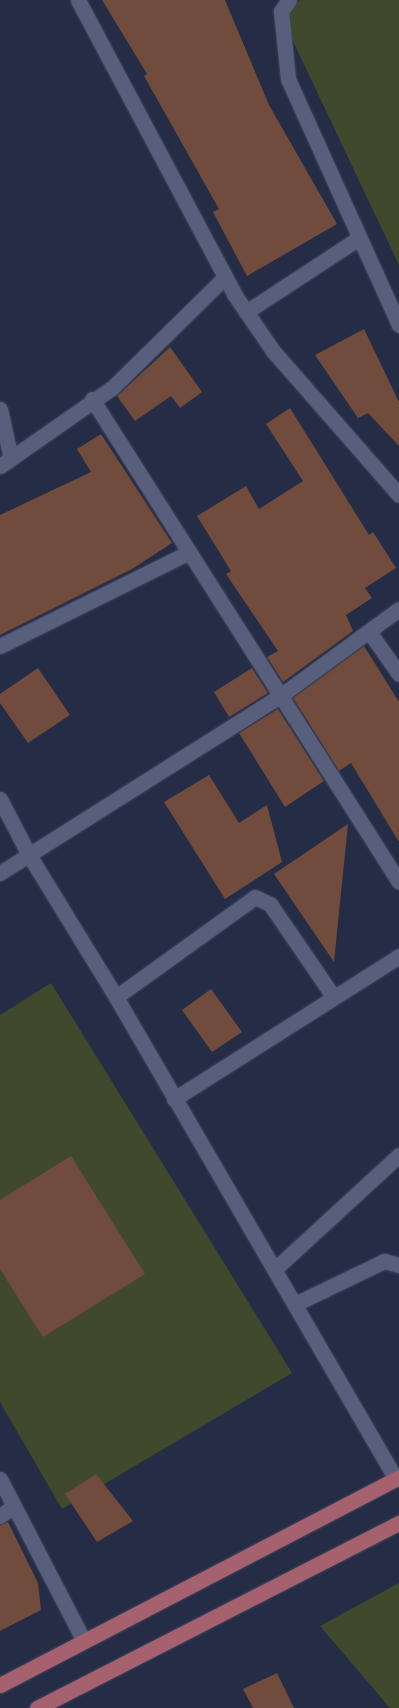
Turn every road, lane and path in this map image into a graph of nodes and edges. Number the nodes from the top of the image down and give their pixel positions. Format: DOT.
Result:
graph roads {
  1 [pos="78,0"];
  2 [pos="289,0"];
  3 [pos="359,238"];
  4 [pos="224,277"];
  5 [pos="246,312"];
  6 [pos="399,325"];
  7 [pos="92,399"];
  8 [pos="0,409"];
  9 [pos="6,462"];
  10 [pos="399,495"];
  11 [pos="189,552"];
  12 [pos="399,609"];
  13 [pos="370,633"];
  14 [pos="0,646"];
  15 [pos="399,674"];
  16 [pos="280,696"];
  17 [pos="0,799"];
  18 [pos="28,855"];
  19 [pos="0,874"];
  20 [pos="399,882"];
  21 [pos="399,956"];
  22 [pos="333,996"];
  23 [pos="116,997"];
  24 [pos="174,1099"];
  25 [pos="399,1155"];
  26 [pos="399,1265"];
  27 [pos="275,1269"];
  28 [pos="295,1304"];
  29 [pos="397,1478"];
  30 [pos="0,1479"];
  31 [pos="14,1506"];
  32 [pos="0,1516"];
  33 [pos="399,1523"];
  34 [pos="84,1641"];
  35 [pos="0,1685"];
  36 [pos="37,1708"];
  1 -- 4 [label="street"];
  2 -- 3 [label="street"];
  3 -- 5 [label="street"];
  3 -- 6 [label="street"];
  4 -- 5 [label="street"];
  4 -- 7 [label="street"];
  5 -- 10 [label="street"];
  7 -- 9 [label="street"];
  7 -- 11 [label="street"];
  8 -- 9 [label="street"];
  11 -- 14 [label="street"];
  11 -- 16 [label="street"];
  12 -- 13 [label="street"];
  13 -- 15 [label="street"];
  13 -- 16 [label="street"];
  16 -- 18 [label="street"];
  16 -- 20 [label="street"];
  17 -- 18 [label="street"];
  18 -- 19 [label="street"];
  18 -- 23 [label="street"];
  21 -- 22 [label="street"];
  22 -- 23 [label="street"];
  22 -- 24 [label="street"];
  23 -- 24 [label="street"];
  24 -- 27 [label="street"];
  25 -- 27 [label="street"];
  26 -- 28 [label="street"];
  27 -- 28 [label="street"];
  28 -- 29 [label="street"];
  29 -- 34 [label="main road"];
  30 -- 31 [label="street"];
  31 -- 32 [label="street"];
  31 -- 34 [label="street"];
  33 -- 36 [label="main road"];
  34 -- 35 [label="main road"];
}
